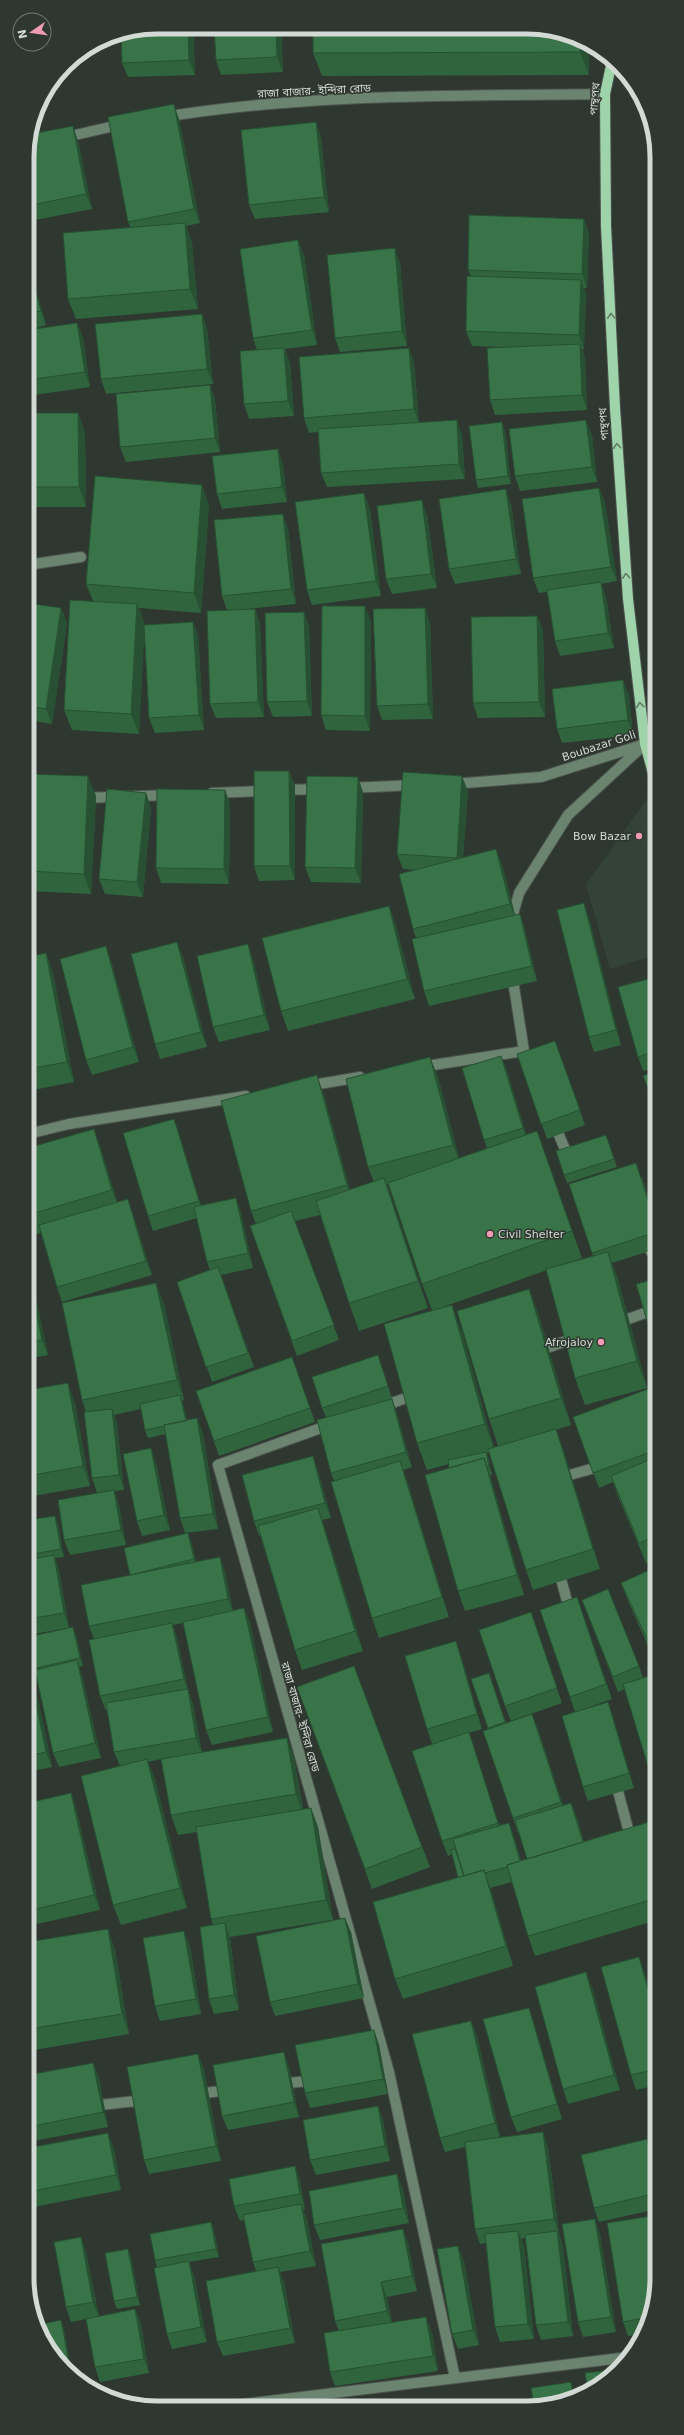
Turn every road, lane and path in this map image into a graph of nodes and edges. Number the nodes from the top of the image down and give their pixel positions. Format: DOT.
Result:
graph roads {
  1 [pos="611,68"];
  2 [pos="605,94"];
  3 [pos="154,119"];
  4 [pos="132,122"];
  5 [pos="50,142"];
  6 [pos="81,557"];
  7 [pos="34,564"];
  8 [pos="645,744"];
  9 [pos="650,762"];
  10 [pos="441,784"];
  11 [pos="426,785"];
  12 [pos="177,794"];
  13 [pos="201,794"];
  14 [pos="75,798"];
  15 [pos="508,934"];
  16 [pos="510,964"];
  17 [pos="524,1050"];
  18 [pos="407,1070"];
  19 [pos="532,1072"];
  20 [pos="367,1076"];
  21 [pos="297,1087"];
  22 [pos="257,1094"];
  23 [pos="549,1113"];
  24 [pos="34,1133"];
  25 [pos="579,1164"];
  26 [pos="637,1234"];
  27 [pos="650,1250"];
  28 [pos="650,1311"];
  29 [pos="604,1328"];
  30 [pos="590,1333"];
  31 [pos="523,1357"];
  32 [pos="426,1391"];
  33 [pos="374,1410"];
  34 [pos="344,1420"];
  35 [pos="618,1461"];
  36 [pos="550,1481"];
  37 [pos="554,1555"];
  38 [pos="573,1624"];
  39 [pos="613,1771"];
  40 [pos="634,1848"];
  41 [pos="646,1894"];
  42 [pos="650,1908"];
  43 [pos="390,2072"];
  44 [pos="358,2075"];
  45 [pos="327,2079"];
  46 [pos="272,2085"];
  47 [pos="240,2089"];
  48 [pos="185,2095"];
  49 [pos="154,2099"];
  50 [pos="83,2107"];
  51 [pos="620,2358"];
  52 [pos="455,2378"];
  53 [pos="269,2401"];
  1 -- 2 [label="main road, পান্থপথ"];
  2 -- 3 [label="street, রাজা বাজার- ইন্দিরা রোড"];
  8 -- 2 [label="main road, পান্থপথ, one-way"];
  4 -- 5 [label="street"];
  6 -- 7 [label="street"];
  8 -- 9 [label="main road, পান্থপথ"];
  8 -- 10 [label="street, Boubazar Goli"];
  8 -- 15 [label="street, Boubazar Goli"];
  11 -- 13 [label="street"];
  12 -- 14 [label="street"];
  16 -- 17 [label="street"];
  17 -- 18 [label="street"];
  17 -- 19 [label="street"];
  20 -- 21 [label="street"];
  22 -- 24 [label="street"];
  23 -- 25 [label="street"];
  26 -- 27 [label="street"];
  28 -- 29 [label="street"];
  30 -- 31 [label="street"];
  32 -- 33 [label="street"];
  34 -- 43 [label="street, রাজা বাজার- ইন্দিরা রোড"];
  35 -- 36 [label="street"];
  37 -- 38 [label="street"];
  39 -- 40 [label="street"];
  41 -- 42 [label="street"];
  43 -- 44 [label="street"];
  43 -- 52 [label="street"];
  45 -- 46 [label="street"];
  47 -- 48 [label="street"];
  49 -- 50 [label="street"];
  51 -- 52 [label="street"];
  52 -- 53 [label="street"];
}
